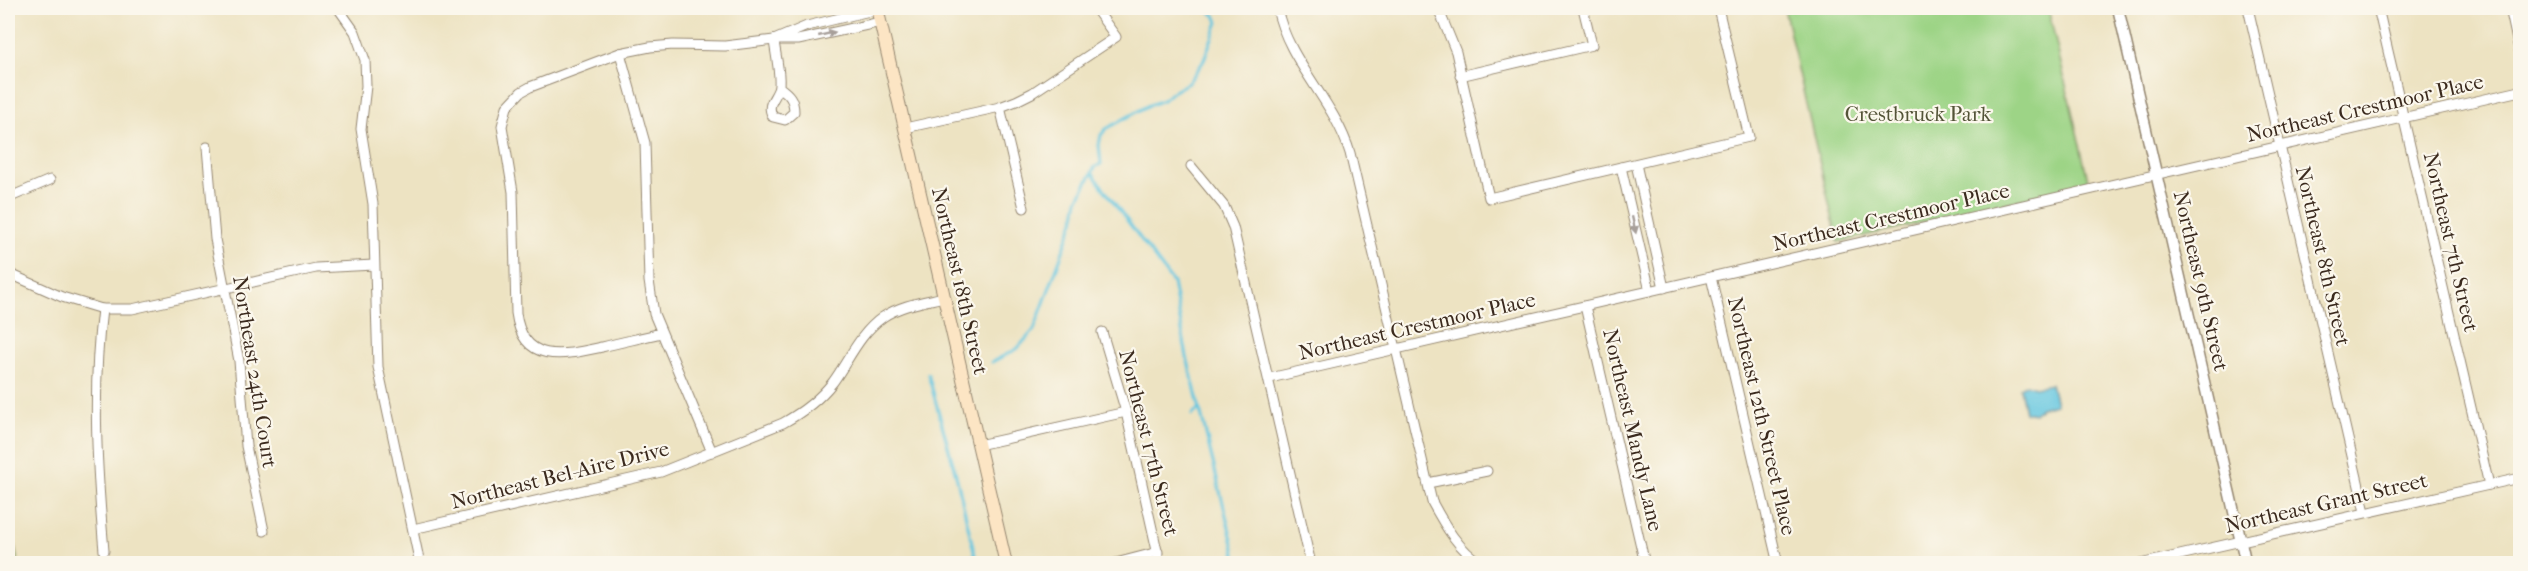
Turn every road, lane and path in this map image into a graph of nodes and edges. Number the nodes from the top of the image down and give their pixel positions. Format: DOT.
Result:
graph roads {
  1 [pos="338,8"];
  2 [pos="878,8"];
  3 [pos="1095,8"];
  4 [pos="1277,8"];
  5 [pos="1438,8"];
  6 [pos="1583,8"];
  7 [pos="1718,8"];
  8 [pos="2118,8"];
  9 [pos="2248,8"];
  10 [pos="2379,8"];
  11 [pos="2510,8"];
  12 [pos="881,22"];
  13 [pos="774,40"];
  14 [pos="620,53"];
  15 [pos="2520,54"];
  16 [pos="1460,76"];
  17 [pos="779,87"];
  18 [pos="2520,91"];
  19 [pos="1000,107"];
  20 [pos="2404,118"];
  21 [pos="905,128"];
  22 [pos="2279,146"];
  23 [pos="207,147"];
  24 [pos="1636,164"];
  25 [pos="1191,166"];
  26 [pos="1621,168"];
  27 [pos="2156,175"];
  28 [pos="50,180"];
  29 [pos="8,198"];
  30 [pos="1023,208"];
  31 [pos="375,265"];
  32 [pos="8,273"];
  33 [pos="1711,277"];
  34 [pos="225,288"];
  35 [pos="1664,288"];
  36 [pos="1650,291"];
  37 [pos="944,297"];
  38 [pos="1585,306"];
  39 [pos="102,309"];
  40 [pos="1102,332"];
  41 [pos="661,333"];
  42 [pos="1396,349"];
  43 [pos="1270,378"];
  44 [pos="1126,412"];
  45 [pos="978,446"];
  46 [pos="712,452"];
  47 [pos="1487,471"];
  48 [pos="2520,478"];
  49 [pos="1428,483"];
  50 [pos="2489,485"];
  51 [pos="2365,512"];
  52 [pos="413,529"];
  53 [pos="264,531"];
  54 [pos="2241,541"];
  55 [pos="104,551"];
  56 [pos="1158,552"];
  57 [pos="1475,562"];
  58 [pos="420,564"];
  59 [pos="1006,564"];
  60 [pos="1112,564"];
  61 [pos="1160,564"];
  62 [pos="1311,564"];
  63 [pos="1645,564"];
  64 [pos="1778,564"];
  65 [pos="2140,564"];
  66 [pos="2246,564"];
  1 -- 31 [label="street"];
  2 -- 12 [label="main road, Northeast 18th Street"];
  2 -- 13 [label="street"];
  3 -- 19 [label="street"];
  4 -- 42 [label="street"];
  5 -- 16 [label="street"];
  6 -- 16 [label="street"];
  7 -- 24 [label="street"];
  8 -- 27 [label="street, Northeast 9th Street"];
  9 -- 22 [label="street, Northeast 8th Street"];
  10 -- 20 [label="street, Northeast 7th Street"];
  11 -- 15 [label="street"];
  13 -- 12 [label="street, one-way"];
  12 -- 21 [label="main road, Northeast 18th Street"];
  13 -- 14 [label="street"];
  13 -- 17 [label="street"];
  14 -- 41 [label="street"];
  14 -- 41 [label="street"];
  16 -- 26 [label="street"];
  18 -- 20 [label="street, Northeast Crestmoor Place"];
  19 -- 21 [label="street"];
  19 -- 30 [label="street"];
  20 -- 22 [label="street, Northeast Crestmoor Place"];
  20 -- 50 [label="street, Northeast 7th Street"];
  21 -- 37 [label="main road, Northeast 18th Street"];
  22 -- 27 [label="street, Northeast Crestmoor Place"];
  22 -- 51 [label="street, Northeast 8th Street"];
  23 -- 34 [label="street, Northeast 24th Court"];
  24 -- 26 [label="street"];
  24 -- 35 [label="street"];
  25 -- 43 [label="street"];
  26 -- 36 [label="street, one-way"];
  27 -- 33 [label="street, Northeast Crestmoor Place"];
  27 -- 54 [label="street, Northeast 9th Street"];
  28 -- 29 [label="street"];
  31 -- 34 [label="street"];
  31 -- 52 [label="street"];
  32 -- 39 [label="street"];
  33 -- 35 [label="street, Northeast Crestmoor Place"];
  33 -- 64 [label="street, Northeast 12th Street Place"];
  34 -- 39 [label="street"];
  34 -- 53 [label="street, Northeast 24th Court"];
  35 -- 36 [label="street, Northeast Crestmoor Place"];
  36 -- 38 [label="street, Northeast Crestmoor Place"];
  37 -- 45 [label="main road, Northeast 18th Street"];
  37 -- 46 [label="street, Northeast Bel-Aire Drive"];
  38 -- 42 [label="street, Northeast Crestmoor Place"];
  38 -- 63 [label="street, Northeast Mandy Lane"];
  39 -- 55 [label="street"];
  40 -- 44 [label="street, Northeast 17th Street"];
  41 -- 46 [label="street"];
  42 -- 43 [label="street, Northeast Crestmoor Place"];
  42 -- 49 [label="street"];
  43 -- 62 [label="street"];
  44 -- 45 [label="street"];
  44 -- 56 [label="street, Northeast 17th Street"];
  45 -- 59 [label="main road, Northeast 18th Street"];
  46 -- 52 [label="street, Northeast Bel-Aire Drive"];
  47 -- 49 [label="street"];
  48 -- 50 [label="street, Northeast Grant Street"];
  49 -- 57 [label="street"];
  50 -- 51 [label="street, Northeast Grant Street"];
  51 -- 54 [label="street, Northeast Grant Street"];
  52 -- 58 [label="street"];
  54 -- 65 [label="street, Northeast Grant Street"];
  54 -- 66 [label="street, Northeast 9th Street"];
  56 -- 60 [label="street"];
  56 -- 61 [label="street, Northeast 17th Street"];
}
